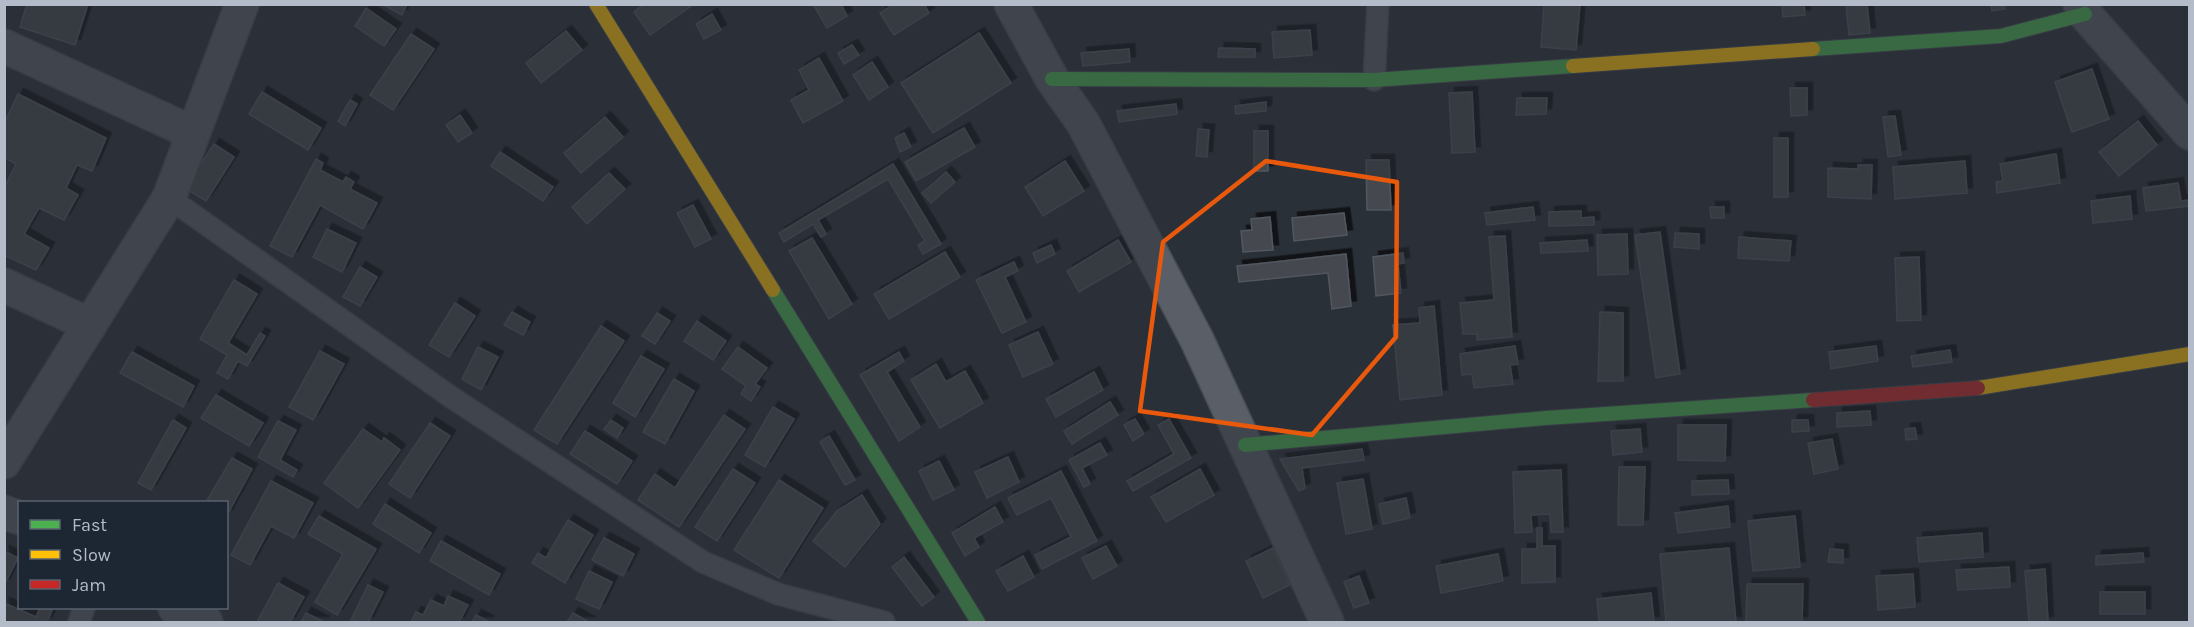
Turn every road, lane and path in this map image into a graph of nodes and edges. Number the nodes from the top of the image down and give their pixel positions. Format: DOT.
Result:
graph roads {
  1 [pos="242,4"];
  2 [pos="596,4"];
  3 [pos="1011,4"];
  4 [pos="1378,4"];
  5 [pos="2082,9"];
  6 [pos="4,46"];
  7 [pos="1052,79"];
  8 [pos="1374,80"];
  9 [pos="193,133"];
  10 [pos="2190,133"];
  11 [pos="169,198"];
  12 [pos="4,285"];
  13 [pos="90,325"];
  14 [pos="2190,354"];
  15 [pos="1245,445"];
  16 [pos="4,462"];
  17 [pos="178,609"];
  18 [pos="206,622"];
  19 [pos="884,622"];
  20 [pos="978,622"];
  21 [pos="1327,622"];
  1 -- 9 [label="street"];
  2 -- 20 [label="street"];
  3 -- 7 [label="street"];
  4 -- 8 [label="lane"];
  5 -- 8 [label="street"];
  5 -- 10 [label="street"];
  6 -- 9 [label="street"];
  7 -- 8 [label="street"];
  7 -- 15 [label="street"];
  9 -- 11 [label="street"];
  11 -- 13 [label="street"];
  11 -- 19 [label="lane"];
  12 -- 13 [label="street"];
  13 -- 16 [label="street"];
  14 -- 15 [label="street"];
  15 -- 21 [label="street"];
  17 -- 18 [label="street"];
}
